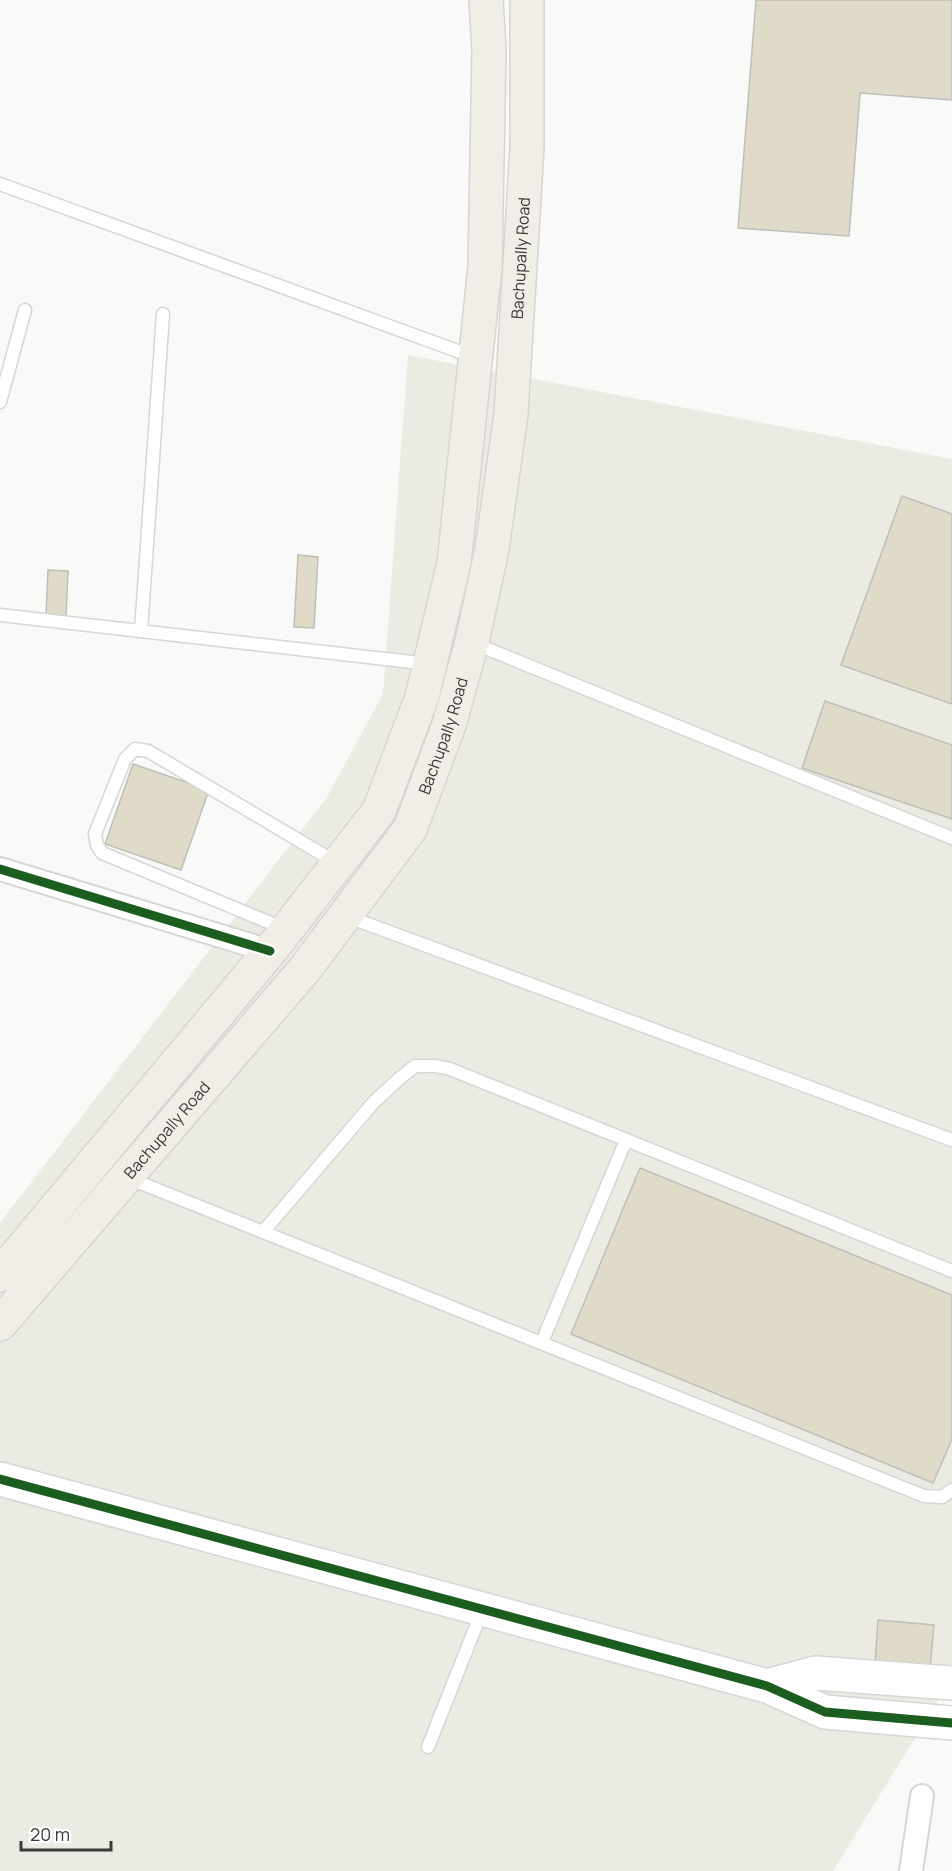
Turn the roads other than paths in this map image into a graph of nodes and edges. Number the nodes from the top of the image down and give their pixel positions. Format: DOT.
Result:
graph roads {
  1 [pos="486,0"];
  2 [pos="527,0"];
  3 [pos="0,184"];
  4 [pos="25,310"];
  5 [pos="163,314"];
  6 [pos="476,358"];
  7 [pos="0,402"];
  8 [pos="0,615"];
  9 [pos="141,631"];
  10 [pos="472,642"];
  11 [pos="430,664"];
  12 [pos="952,838"];
  13 [pos="338,864"];
  14 [pos="0,869"];
  15 [pos="345,915"];
  16 [pos="278,940"];
  17 [pos="626,1140"];
  18 [pos="952,1140"];
  19 [pos="127,1178"];
  20 [pos="263,1232"];
  21 [pos="952,1271"];
  22 [pos="0,1275"];
  23 [pos="0,1324"];
  24 [pos="542,1342"];
  25 [pos="0,1479"];
  26 [pos="952,1490"];
  27 [pos="483,1609"];
  28 [pos="952,1683"];
  29 [pos="767,1686"];
  30 [pos="952,1723"];
  31 [pos="428,1747"];
  32 [pos="922,1796"];
  33 [pos="911,1871"];
  1 -- 6 [label="main road, Bachupally Road"];
  2 -- 10 [label="main road, Bachupally Road"];
  3 -- 6 [label="lane"];
  4 -- 7 [label="lane"];
  5 -- 9 [label="lane"];
  6 -- 11 [label="main road, Bachupally Road"];
  8 -- 9 [label="lane"];
  9 -- 11 [label="lane"];
  10 -- 12 [label="lane"];
  10 -- 15 [label="main road, Bachupally Road"];
  11 -- 13 [label="main road, Bachupally Road"];
  13 -- 16 [label="main road, Bachupally Road"];
  13 -- 16 [label="lane"];
  14 -- 16 [label="street"];
  15 -- 18 [label="lane"];
  15 -- 19 [label="main road, Bachupally Road"];
  16 -- 22 [label="main road, Bachupally Road"];
  17 -- 20 [label="lane"];
  17 -- 21 [label="lane"];
  17 -- 24 [label="lane"];
  19 -- 20 [label="lane"];
  19 -- 23 [label="main road, Bachupally Road"];
  20 -- 24 [label="lane"];
  24 -- 26 [label="lane"];
  25 -- 27 [label="street"];
  27 -- 29 [label="street"];
  27 -- 31 [label="lane"];
  28 -- 29 [label="street"];
  29 -- 30 [label="street"];
  32 -- 33 [label="street"];
}
